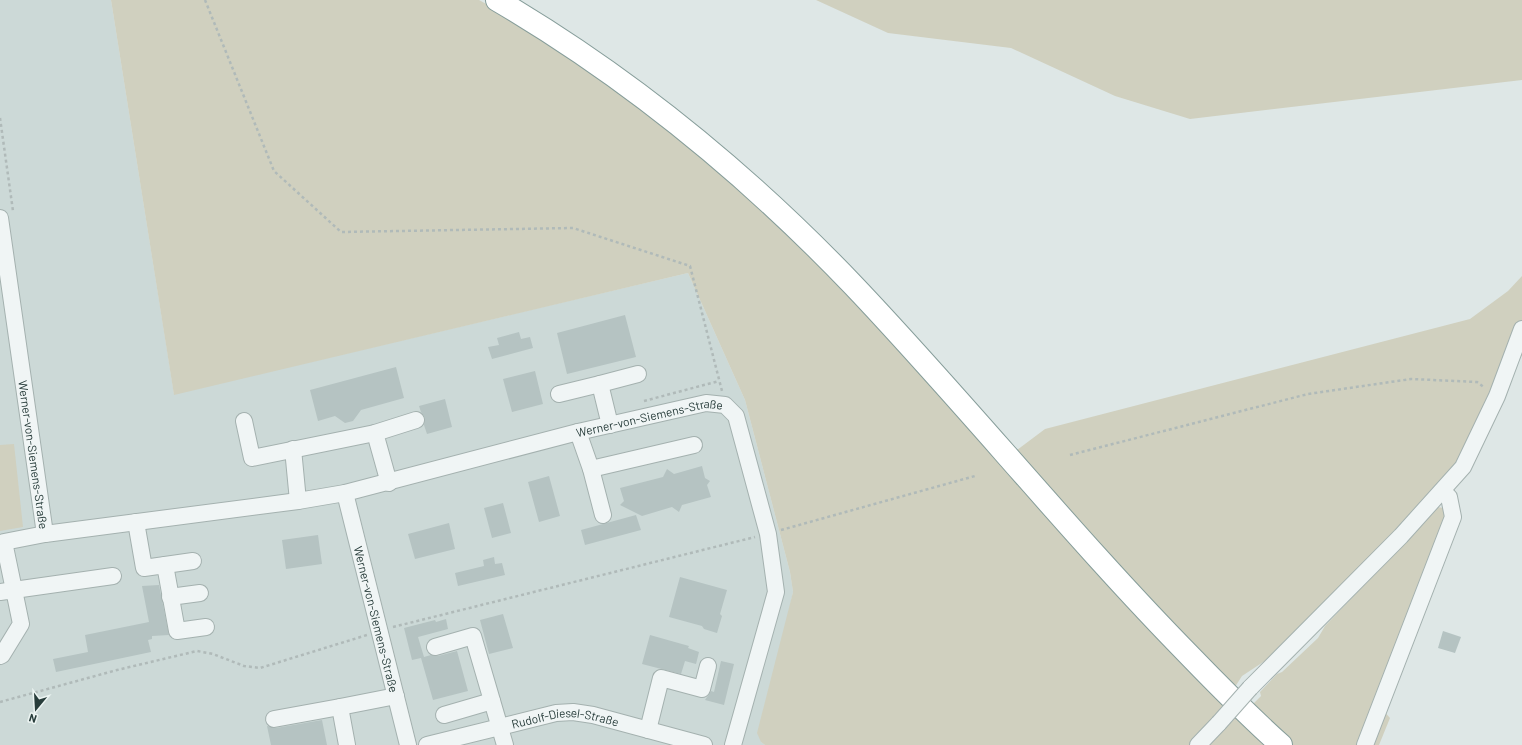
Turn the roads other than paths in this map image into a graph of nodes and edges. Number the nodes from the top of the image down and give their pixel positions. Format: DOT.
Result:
graph roads {
  1 [pos="497,0"];
  2 [pos="6,215"];
  3 [pos="1522,329"];
  4 [pos="638,374"];
  5 [pos="600,384"];
  6 [pos="559,394"];
  7 [pos="416,420"];
  8 [pos="244,421"];
  9 [pos="610,425"];
  10 [pos="578,432"];
  11 [pos="375,433"];
  12 [pos="694,445"];
  13 [pos="293,449"];
  14 [pos="591,469"];
  15 [pos="389,483"];
  16 [pos="1442,491"];
  17 [pos="345,493"];
  18 [pos="298,501"];
  19 [pos="603,515"];
  20 [pos="136,522"];
  21 [pos="45,534"];
  22 [pos="193,561"];
  23 [pos="165,565"];
  24 [pos="113,576"];
  25 [pos="7,591"];
  26 [pos="200,593"];
  27 [pos="170,597"];
  28 [pos="206,627"];
  29 [pos="435,647"];
  30 [pos="0,656"];
  31 [pos="708,666"];
  32 [pos="396,696"];
  33 [pos="492,701"];
  34 [pos="340,707"];
  35 [pos="444,715"];
  36 [pos="274,719"];
  37 [pos="499,726"];
  38 [pos="648,730"];
  39 [pos="347,745"];
  40 [pos="408,745"];
  41 [pos="427,745"];
  42 [pos="504,745"];
  43 [pos="704,745"];
  44 [pos="733,745"];
  45 [pos="1198,745"];
  46 [pos="1281,745"];
  47 [pos="1365,745"];
  1 -- 46 [label="highway"];
  2 -- 21 [label="street, Werner-von-Siemens-Straße"];
  3 -- 16 [label="street"];
  4 -- 5 [label="street"];
  5 -- 6 [label="street"];
  5 -- 9 [label="street"];
  7 -- 11 [label="street"];
  8 -- 13 [label="street"];
  9 -- 10 [label="street, Werner-von-Siemens-Straße"];
  9 -- 44 [label="street, Werner-von-Siemens-Straße"];
  10 -- 14 [label="street"];
  10 -- 15 [label="street, Werner-von-Siemens-Straße"];
  11 -- 13 [label="street"];
  11 -- 15 [label="street"];
  12 -- 14 [label="street"];
  13 -- 18 [label="street"];
  14 -- 19 [label="street"];
  15 -- 17 [label="street, Werner-von-Siemens-Straße"];
  16 -- 45 [label="street, bridge"];
  16 -- 47 [label="street"];
  17 -- 18 [label="street, Werner-von-Siemens-Straße"];
  17 -- 32 [label="street, Werner-von-Siemens-Straße"];
  18 -- 20 [label="street, Werner-von-Siemens-Straße"];
  20 -- 21 [label="street, Werner-von-Siemens-Straße"];
  20 -- 23 [label="street"];
  21 -- 25 [label="street"];
  22 -- 23 [label="street"];
  23 -- 27 [label="street"];
  24 -- 25 [label="street"];
  25 -- 30 [label="street"];
  26 -- 27 [label="street"];
  27 -- 28 [label="street"];
  29 -- 33 [label="street"];
  31 -- 38 [label="street"];
  32 -- 34 [label="street"];
  32 -- 40 [label="street, Werner-von-Siemens-Straße"];
  33 -- 35 [label="street"];
  33 -- 37 [label="street"];
  34 -- 36 [label="street"];
  34 -- 39 [label="street"];
  37 -- 38 [label="street, Rudolf-Diesel-Straße"];
  37 -- 41 [label="street, Rudolf-Diesel-Straße"];
  37 -- 42 [label="street"];
  38 -- 43 [label="street, Rudolf-Diesel-Straße"];
}
